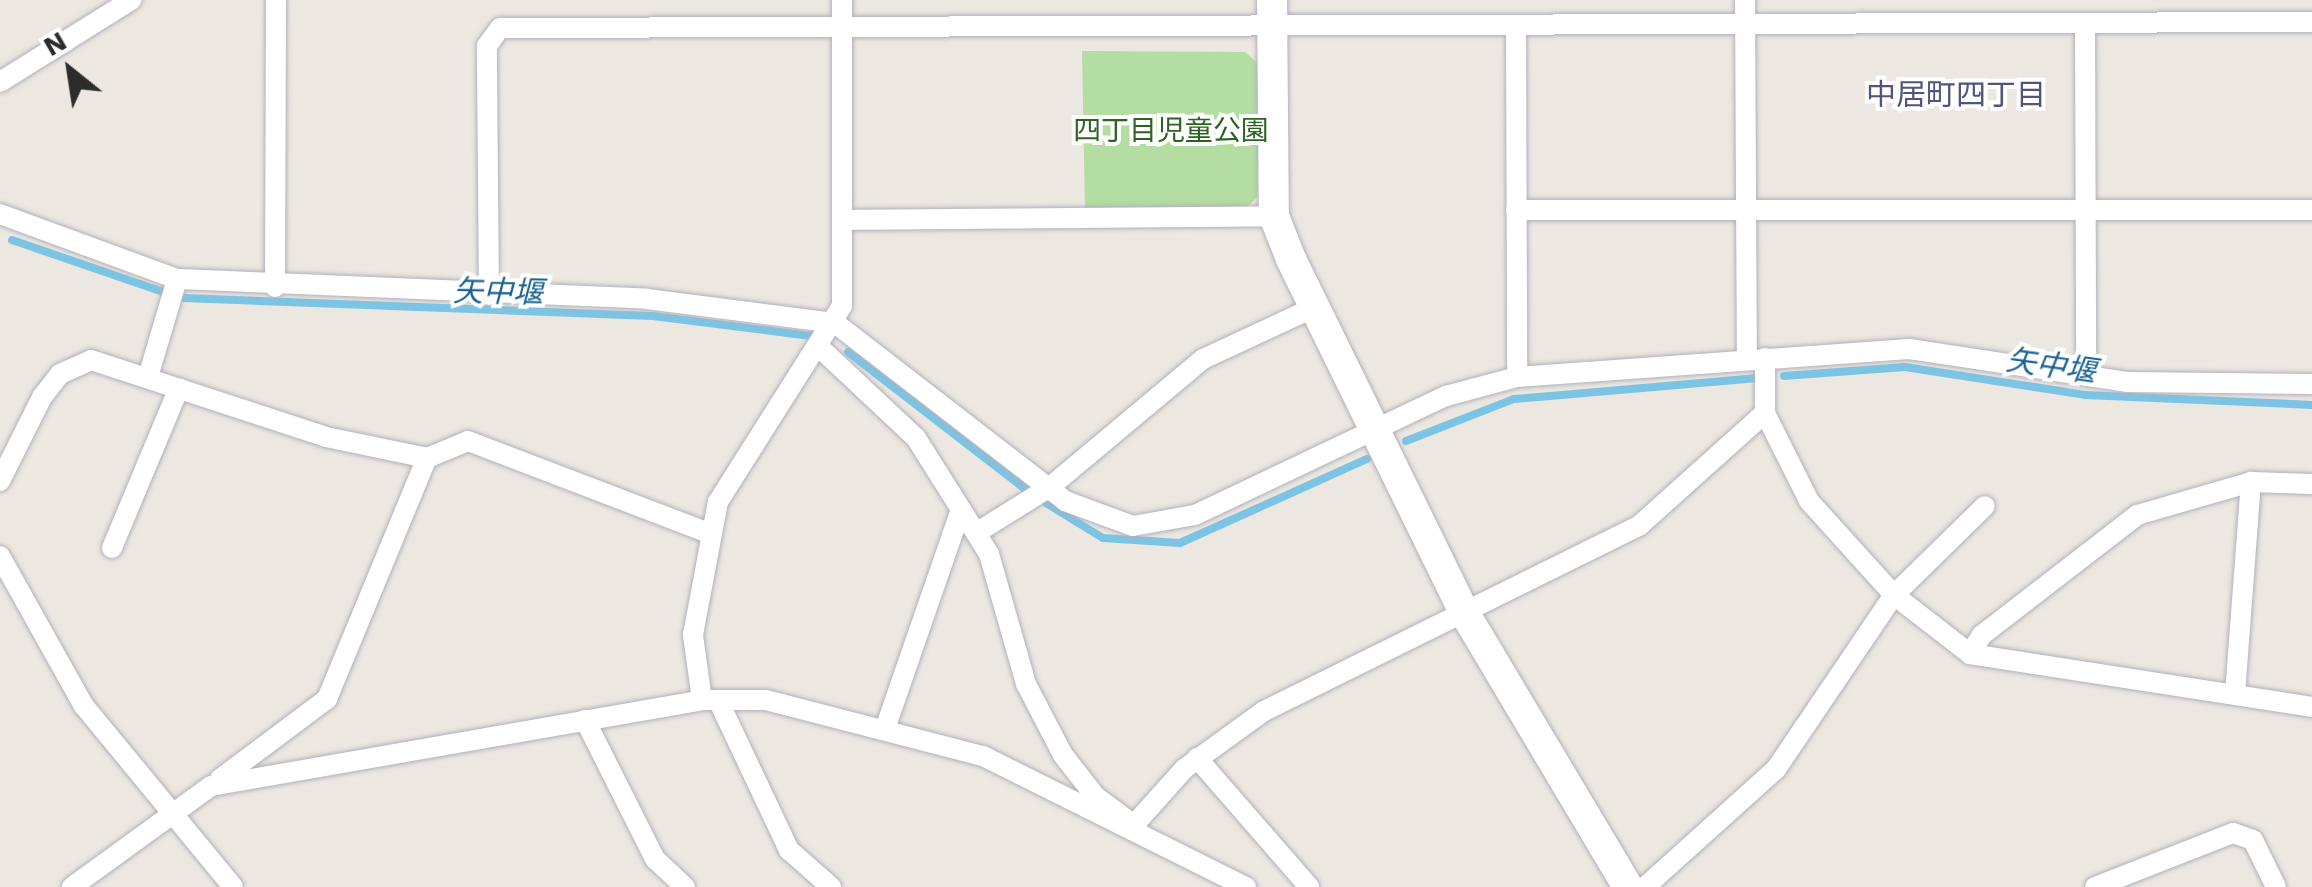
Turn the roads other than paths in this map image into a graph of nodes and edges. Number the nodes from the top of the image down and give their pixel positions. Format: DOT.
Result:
graph roads {
  1 [pos="131,0"];
  2 [pos="276,0"];
  3 [pos="842,0"];
  4 [pos="1745,0"];
  5 [pos="1272,14"];
  6 [pos="2312,22"];
  7 [pos="2085,24"];
  8 [pos="1745,28"];
  9 [pos="1516,29"];
  10 [pos="843,32"];
  11 [pos="0,82"];
  12 [pos="1516,210"];
  13 [pos="1751,210"];
  14 [pos="2087,210"];
  15 [pos="2312,210"];
  16 [pos="1,216"];
  17 [pos="1274,216"];
  18 [pos="844,220"];
  19 [pos="177,279"];
  20 [pos="276,287"];
  21 [pos="489,294"];
  22 [pos="1314,307"];
  23 [pos="835,322"];
  24 [pos="818,348"];
  25 [pos="1756,358"];
  26 [pos="2086,374"];
  27 [pos="1517,377"];
  28 [pos="148,378"];
  29 [pos="2312,384"];
  30 [pos="179,388"];
  31 [pos="1765,413"];
  32 [pos="1377,430"];
  33 [pos="427,458"];
  34 [pos="0,480"];
  35 [pos="2251,482"];
  36 [pos="2312,484"];
  37 [pos="1050,487"];
  38 [pos="1986,506"];
  39 [pos="961,510"];
  40 [pos="976,533"];
  41 [pos="709,534"];
  42 [pos="112,548"];
  43 [pos="0,556"];
  44 [pos="1894,596"];
  45 [pos="1464,612"];
  46 [pos="1970,654"];
  47 [pos="2234,694"];
  48 [pos="710,701"];
  49 [pos="2312,708"];
  50 [pos="586,720"];
  51 [pos="886,726"];
  52 [pos="1197,758"];
  53 [pos="211,786"];
  54 [pos="172,812"];
  55 [pos="1134,825"];
  56 [pos="72,887"];
  57 [pos="233,887"];
  58 [pos="685,887"];
  59 [pos="831,887"];
  60 [pos="1246,887"];
  61 [pos="1309,887"];
  62 [pos="1628,887"];
  63 [pos="1645,887"];
  64 [pos="2095,887"];
  65 [pos="2276,887"];
  1 -- 11 [label="street"];
  2 -- 20 [label="street"];
  3 -- 10 [label="street"];
  4 -- 8 [label="street"];
  5 -- 9 [label="street"];
  5 -- 10 [label="street"];
  5 -- 17 [label="street"];
  6 -- 7 [label="street"];
  7 -- 8 [label="street"];
  7 -- 14 [label="street"];
  8 -- 9 [label="street"];
  8 -- 13 [label="street"];
  9 -- 12 [label="street"];
  10 -- 18 [label="street"];
  10 -- 21 [label="street"];
  12 -- 13 [label="street"];
  12 -- 27 [label="street"];
  13 -- 14 [label="street"];
  13 -- 25 [label="street"];
  14 -- 15 [label="street"];
  14 -- 26 [label="street"];
  16 -- 19 [label="street"];
  17 -- 18 [label="street"];
  17 -- 22 [label="street"];
  18 -- 23 [label="street"];
  19 -- 20 [label="street"];
  19 -- 28 [label="street"];
  20 -- 21 [label="street"];
  21 -- 23 [label="street"];
  22 -- 32 [label="street"];
  22 -- 37 [label="street"];
  23 -- 24 [label="street"];
  23 -- 37 [label="street"];
  24 -- 39 [label="street"];
  24 -- 41 [label="street"];
  25 -- 26 [label="street"];
  25 -- 27 [label="street"];
  25 -- 31 [label="street"];
  26 -- 29 [label="street"];
  27 -- 32 [label="street"];
  28 -- 30 [label="street"];
  28 -- 34 [label="street"];
  30 -- 33 [label="street"];
  30 -- 42 [label="street"];
  31 -- 44 [label="street"];
  31 -- 45 [label="street"];
  32 -- 37 [label="street"];
  32 -- 45 [label="street"];
  33 -- 41 [label="street"];
  33 -- 53 [label="street"];
  35 -- 36 [label="street"];
  35 -- 46 [label="street"];
  35 -- 47 [label="street"];
  37 -- 40 [label="street"];
  38 -- 44 [label="street"];
  39 -- 40 [label="street"];
  39 -- 51 [label="street"];
  40 -- 55 [label="street"];
  41 -- 48 [label="street"];
  43 -- 54 [label="street"];
  44 -- 46 [label="street"];
  44 -- 63 [label="street"];
  45 -- 52 [label="street"];
  45 -- 62 [label="street"];
  46 -- 47 [label="street"];
  47 -- 49 [label="street"];
  48 -- 50 [label="street"];
  48 -- 51 [label="street"];
  48 -- 59 [label="street"];
  50 -- 53 [label="street"];
  50 -- 58 [label="street"];
  51 -- 55 [label="street"];
  52 -- 55 [label="street"];
  52 -- 61 [label="street"];
  53 -- 54 [label="street"];
  54 -- 56 [label="street"];
  54 -- 57 [label="street"];
  55 -- 60 [label="street"];
  64 -- 65 [label="street"];
}
